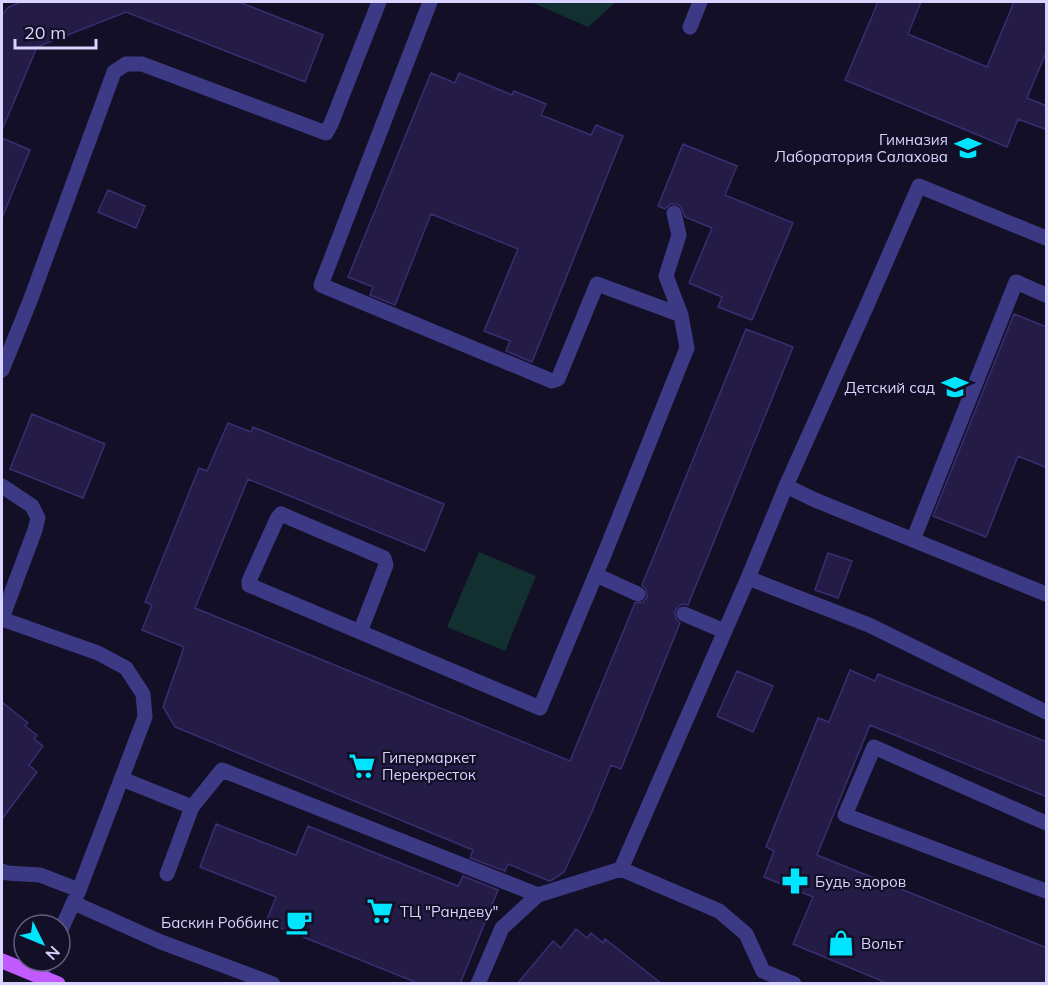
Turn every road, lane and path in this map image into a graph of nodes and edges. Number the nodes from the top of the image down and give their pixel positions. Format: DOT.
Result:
graph roads {
  1 [pos="379,2"];
  2 [pos="430,2"];
  3 [pos="700,2"];
  4 [pos="690,27"];
  5 [pos="674,213"];
  6 [pos="1047,238"];
  7 [pos="1047,295"];
  8 [pos="681,315"];
  9 [pos="2,370"];
  10 [pos="2,486"];
  11 [pos="786,486"];
  12 [pos="913,540"];
  13 [pos="596,575"];
  14 [pos="748,578"];
  15 [pos="638,594"];
  16 [pos="1047,594"];
  17 [pos="684,614"];
  18 [pos="2,619"];
  19 [pos="724,631"];
  20 [pos="360,632"];
  21 [pos="1047,712"];
  22 [pos="122,778"];
  23 [pos="192,807"];
  24 [pos="1047,822"];
  25 [pos="621,869"];
  26 [pos="2,871"];
  27 [pos="167,874"];
  28 [pos="1047,891"];
  29 [pos="538,895"];
  30 [pos="76,896"];
  31 [pos="68,913"];
  32 [pos="2,961"];
  33 [pos="41,973"];
  34 [pos="39,976"];
  35 [pos="761,977"];
  36 [pos="58,984"];
  37 [pos="273,984"];
  38 [pos="478,984"];
  39 [pos="795,984"];
  1 -- 9 [label="lane"];
  2 -- 8 [label="lane"];
  3 -- 4 [label="lane"];
  5 -- 8 [label="lane"];
  6 -- 11 [label="lane"];
  7 -- 12 [label="lane"];
  8 -- 13 [label="lane"];
  10 -- 18 [label="lane"];
  11 -- 12 [label="lane"];
  11 -- 14 [label="lane"];
  12 -- 16 [label="lane"];
  13 -- 15 [label="lane"];
  13 -- 20 [label="lane"];
  14 -- 19 [label="lane"];
  14 -- 21 [label="lane"];
  17 -- 19 [label="lane"];
  18 -- 22 [label="lane"];
  19 -- 25 [label="lane"];
  20 -- 20 [label="lane"];
  22 -- 23 [label="lane"];
  22 -- 30 [label="lane"];
  23 -- 27 [label="lane"];
  23 -- 29 [label="lane"];
  24 -- 28 [label="lane"];
  25 -- 29 [label="lane"];
  25 -- 35 [label="lane"];
  26 -- 30 [label="lane"];
  29 -- 38 [label="lane"];
  30 -- 31 [label="lane"];
  30 -- 37 [label="lane"];
  32 -- 34 [label="main road"];
  33 -- 34 [label="lane"];
  34 -- 36 [label="main road"];
  35 -- 39 [label="lane"];
}
